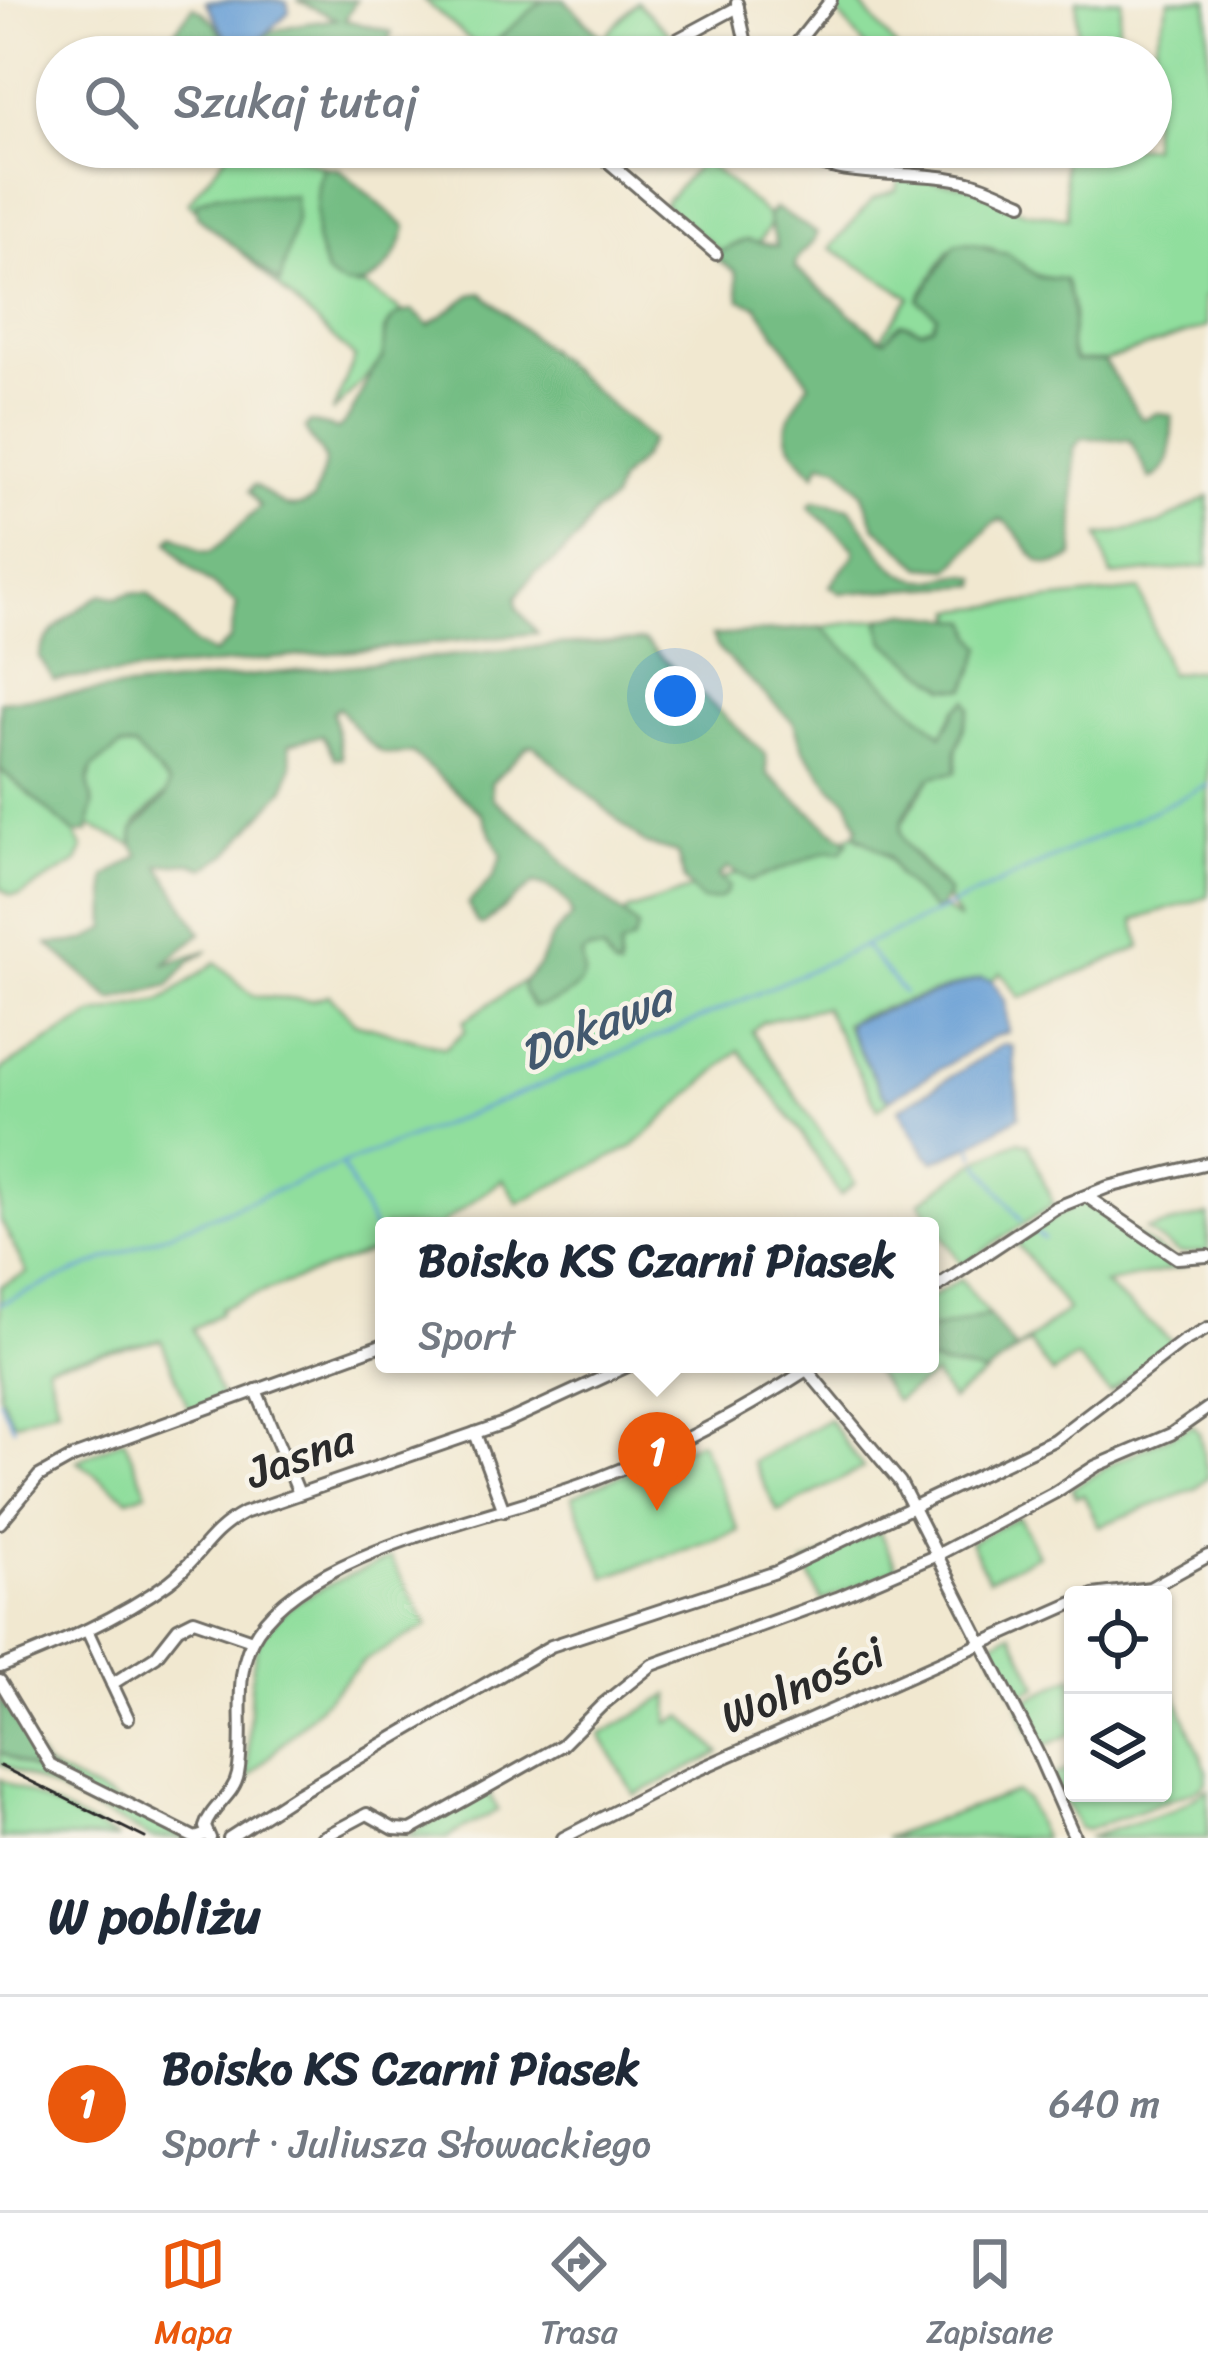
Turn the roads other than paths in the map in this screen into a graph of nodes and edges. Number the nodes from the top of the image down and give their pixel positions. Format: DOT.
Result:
graph roads {
  1 [pos="831,0"];
  2 [pos="738,3"];
  3 [pos="682,36"];
  4 [pos="745,36"];
  5 [pos="803,36"];
  6 [pos="616,168"];
  7 [pos="844,168"];
  8 [pos="1022,203"];
  9 [pos="716,254"];
  10 [pos="1208,1163"];
  11 [pos="1085,1196"];
  12 [pos="1208,1256"];
  13 [pos="939,1285"];
  14 [pos="1208,1328"];
  15 [pos="375,1347"];
  16 [pos="612,1373"];
  17 [pos="801,1373"];
  18 [pos="816,1373"];
  19 [pos="256,1390"];
  20 [pos="1208,1408"];
  21 [pos="475,1433"];
  22 [pos="298,1491"];
  23 [pos="915,1508"];
  24 [pos="504,1511"];
  25 [pos="0,1523"];
  26 [pos="937,1555"];
  27 [pos="1208,1556"];
  28 [pos="1154,1586"];
  29 [pos="1064,1607"];
  30 [pos="87,1630"];
  31 [pos="252,1640"];
  32 [pos="982,1643"];
  33 [pos="0,1667"];
  34 [pos="0,1681"];
  35 [pos="112,1684"];
  36 [pos="128,1718"];
  37 [pos="208,1836"];
  38 [pos="1071,1837"];
  39 [pos="230,1838"];
  40 [pos="322,1838"];
  41 [pos="563,1838"];
  1 -- 5 [label="street"];
  2 -- 3 [label="street"];
  2 -- 4 [label="street"];
  6 -- 9 [label="street"];
  7 -- 8 [label="street"];
  10 -- 11 [label="street"];
  11 -- 12 [label="street"];
  11 -- 13 [label="street"];
  14 -- 23 [label="street"];
  15 -- 19 [label="street"];
  16 -- 21 [label="street, Jasna"];
  17 -- 24 [label="street"];
  18 -- 23 [label="street"];
  19 -- 22 [label="street"];
  19 -- 25 [label="street"];
  20 -- 26 [label="street"];
  21 -- 22 [label="street, Jasna"];
  21 -- 24 [label="street"];
  22 -- 30 [label="street, Jasna"];
  23 -- 26 [label="street"];
  23 -- 39 [label="street"];
  24 -- 31 [label="street"];
  26 -- 32 [label="street"];
  26 -- 40 [label="street"];
  27 -- 28 [label="street"];
  29 -- 32 [label="street, Wolności"];
  30 -- 33 [label="street, Jasna"];
  30 -- 35 [label="street"];
  31 -- 35 [label="street"];
  31 -- 37 [label="street"];
  32 -- 38 [label="street"];
  32 -- 41 [label="street, Wolności"];
  34 -- 37 [label="street"];
  35 -- 36 [label="street"];
}
